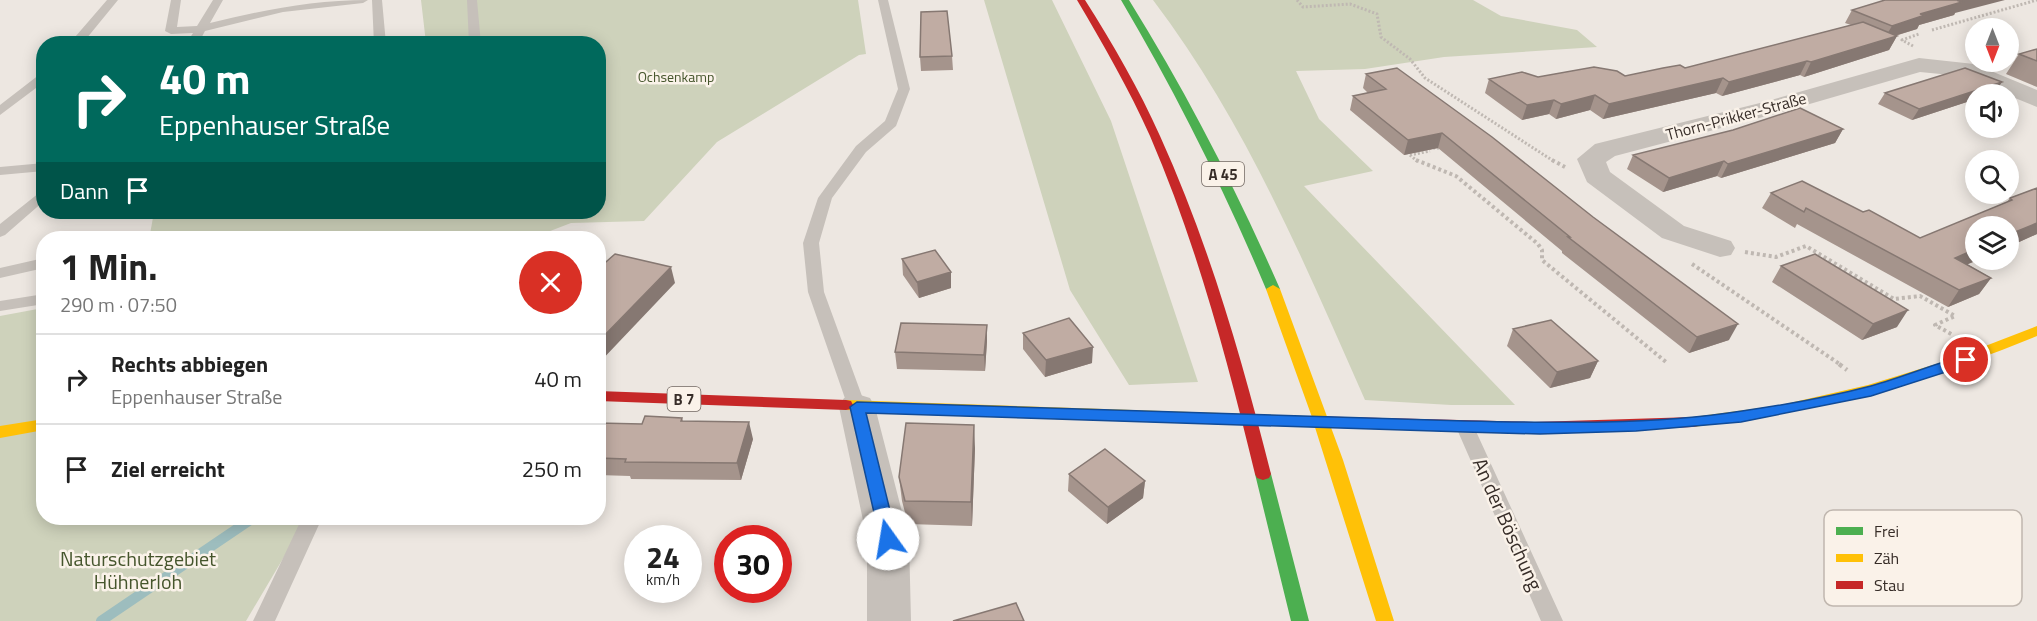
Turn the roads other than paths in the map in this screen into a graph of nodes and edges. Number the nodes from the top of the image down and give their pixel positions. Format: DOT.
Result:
graph roads {
  1 [pos="113,0"];
  2 [pos="176,0"];
  3 [pos="218,0"];
  4 [pos="363,0"];
  5 [pos="377,0"];
  6 [pos="472,0"];
  7 [pos="883,0"];
  8 [pos="1081,0"];
  9 [pos="1125,0"];
  10 [pos="200,29"];
  11 [pos="82,36"];
  12 [pos="196,36"];
  13 [pos="379,36"];
  14 [pos="474,36"];
  15 [pos="36,82"];
  16 [pos="2037,99"];
  17 [pos="0,111"];
  18 [pos="36,166"];
  19 [pos="0,171"];
  20 [pos="36,200"];
  21 [pos="0,232"];
  22 [pos="1720,248"];
  23 [pos="36,265"];
  24 [pos="0,273"];
  25 [pos="36,300"];
  26 [pos="0,306"];
  27 [pos="2037,331"];
  28 [pos="606,396"];
  29 [pos="857,407"];
  30 [pos="36,425"];
  31 [pos="1465,427"];
  32 [pos="0,432"];
  33 [pos="309,525"];
  34 [pos="264,621"];
  35 [pos="889,621"];
  36 [pos="1300,621"];
  37 [pos="1386,621"];
  38 [pos="1552,621"];
  1 -- 11 [label="lane"];
  2 -- 10 [label="lane"];
  3 -- 10 [label="lane"];
  4 -- 10 [label="lane"];
  5 -- 13 [label="lane"];
  6 -- 14 [label="lane"];
  7 -- 29 [label="lane"];
  8 -- 36 [label="main road"];
  9 -- 37 [label="main road, A 45"];
  10 -- 12 [label="lane"];
  15 -- 17 [label="lane"];
  16 -- 22 [label="street, Thorn-Prikker-Straße"];
  18 -- 19 [label="lane"];
  20 -- 21 [label="lane"];
  23 -- 24 [label="lane"];
  25 -- 26 [label="lane"];
  27 -- 31 [label="main road, B 7"];
  28 -- 29 [label="main road, B 7"];
  29 -- 31 [label="main road, B 7"];
  29 -- 35 [label="street"];
  30 -- 32 [label="main road"];
  31 -- 38 [label="lane, An der Böschung"];
  33 -- 34 [label="lane"];
}
